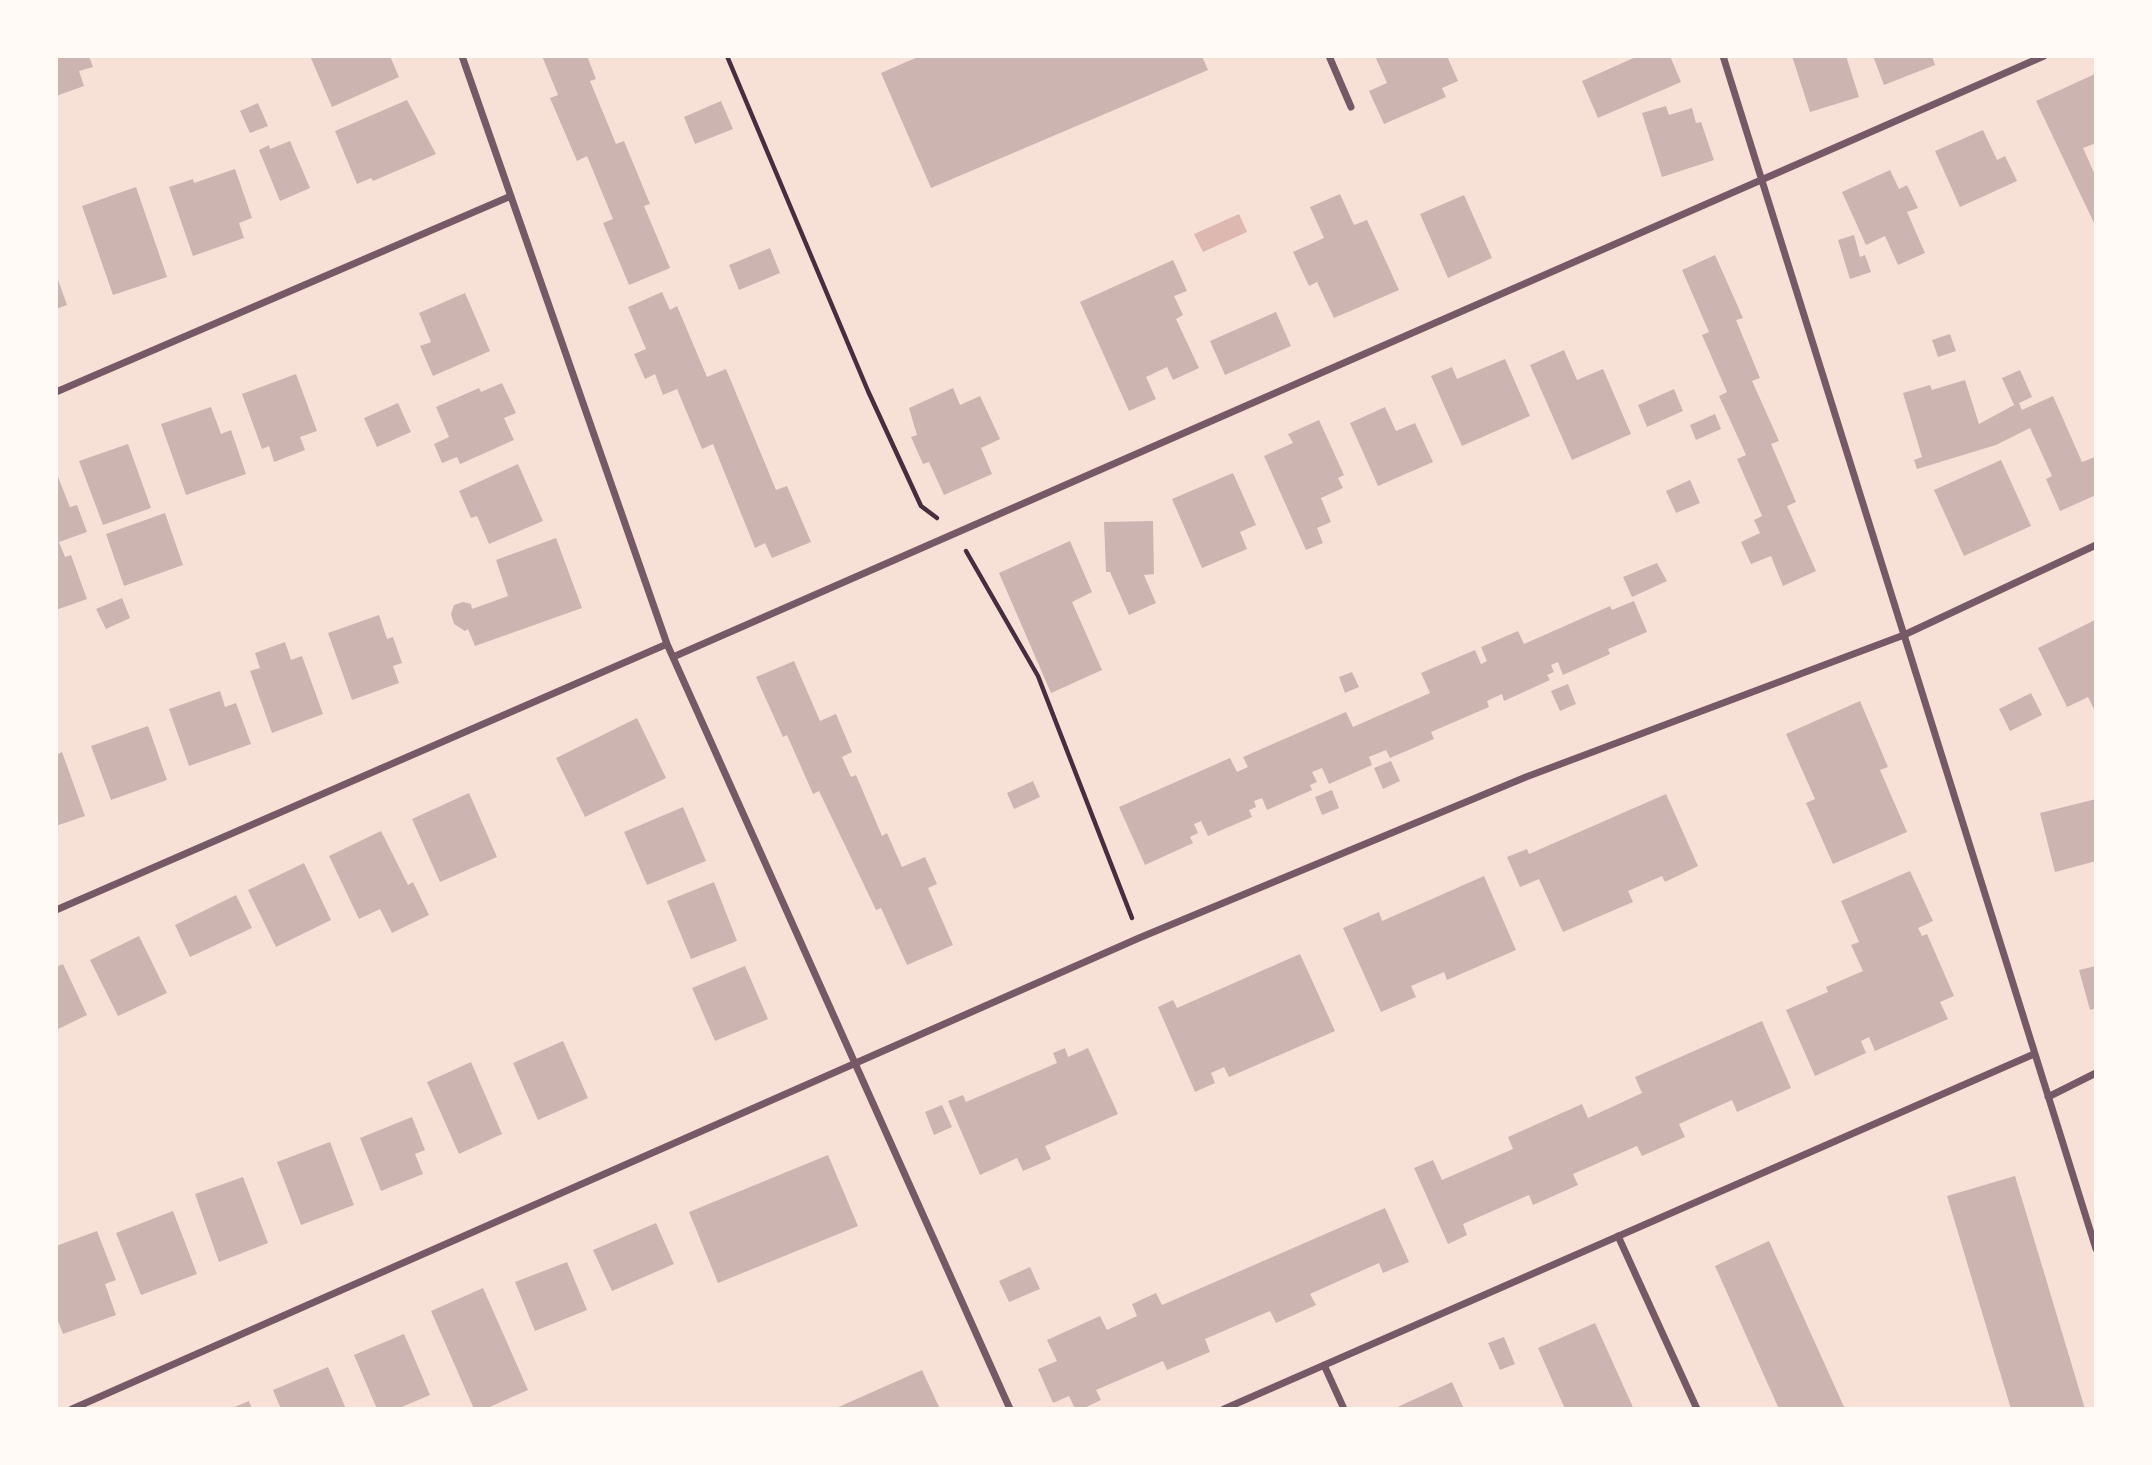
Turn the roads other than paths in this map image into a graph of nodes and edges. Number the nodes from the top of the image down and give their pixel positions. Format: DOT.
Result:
graph roads {
  1 [pos="462,56"];
  2 [pos="1329,56"];
  3 [pos="1723,56"];
  4 [pos="2044,56"];
  5 [pos="1352,107"];
  6 [pos="1762,180"];
  7 [pos="511,196"];
  8 [pos="56,392"];
  9 [pos="2096,545"];
  10 [pos="1904,635"];
  11 [pos="667,644"];
  12 [pos="673,657"];
  13 [pos="56,910"];
  14 [pos="2034,1054"];
  15 [pos="855,1063"];
  16 [pos="2096,1073"];
  17 [pos="2048,1097"];
  18 [pos="1618,1236"];
  19 [pos="2096,1249"];
  20 [pos="1324,1365"];
  21 [pos="72,1409"];
  22 [pos="1010,1409"];
  23 [pos="1224,1409"];
  24 [pos="1344,1409"];
  25 [pos="1697,1409"];
  1 -- 7 [label="street"];
  2 -- 5 [label="street"];
  3 -- 6 [label="street"];
  4 -- 6 [label="street"];
  6 -- 10 [label="street"];
  6 -- 12 [label="street"];
  7 -- 8 [label="street"];
  7 -- 11 [label="street"];
  9 -- 10 [label="street"];
  10 -- 14 [label="street"];
  10 -- 15 [label="street"];
  11 -- 12 [label="street"];
  11 -- 13 [label="street"];
  12 -- 15 [label="street"];
  14 -- 17 [label="street"];
  14 -- 18 [label="street"];
  15 -- 21 [label="street"];
  15 -- 22 [label="street"];
  16 -- 17 [label="street"];
  17 -- 19 [label="street"];
  18 -- 20 [label="street"];
  18 -- 25 [label="street"];
  20 -- 23 [label="street"];
  20 -- 24 [label="street"];
}
